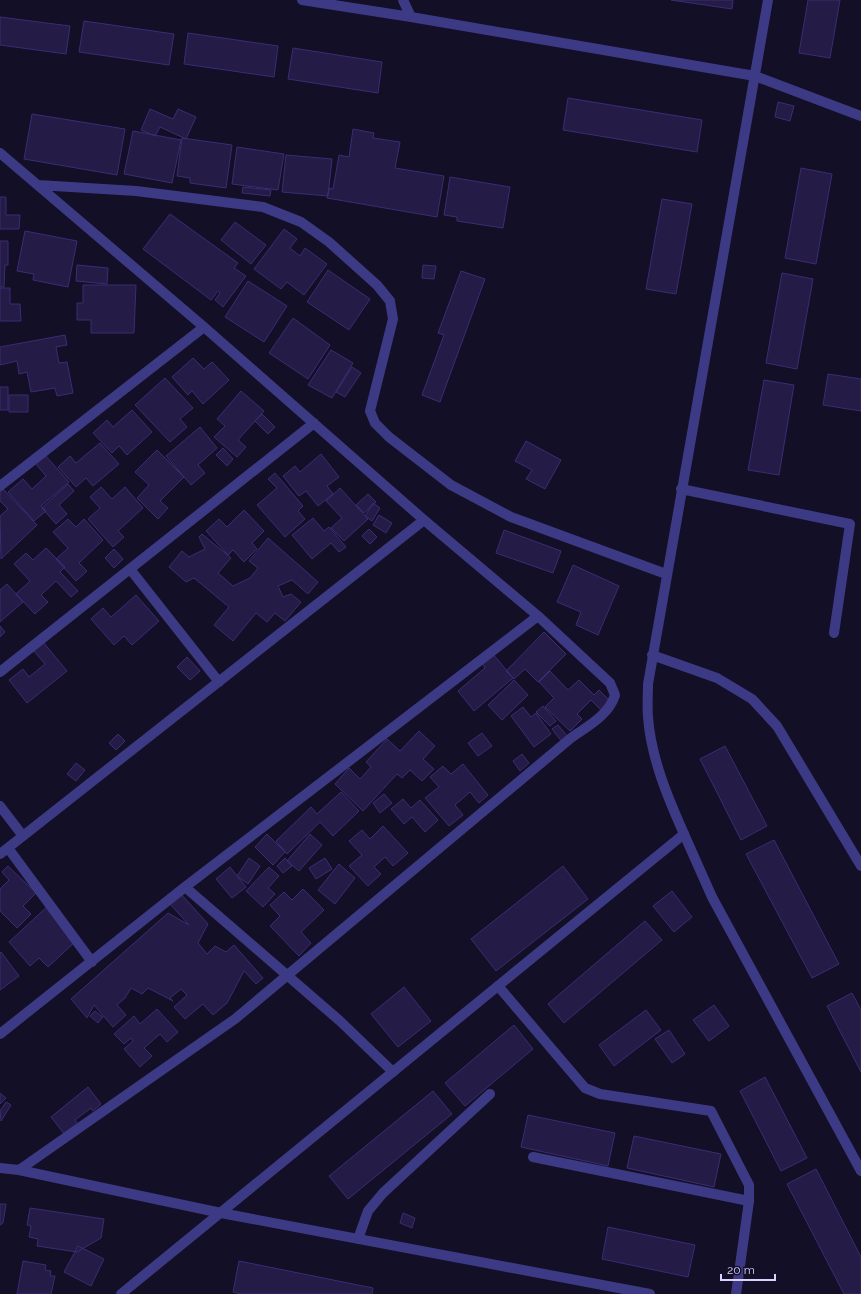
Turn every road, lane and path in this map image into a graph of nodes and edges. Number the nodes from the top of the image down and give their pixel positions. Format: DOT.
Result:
graph roads {
  1 [pos="302,0"];
  2 [pos="403,0"];
  3 [pos="768,0"];
  4 [pos="411,16"];
  5 [pos="754,76"];
  6 [pos="861,116"];
  7 [pos="0,153"];
  8 [pos="38,186"];
  9 [pos="204,327"];
  10 [pos="314,423"];
  11 [pos="0,486"];
  12 [pos="681,489"];
  13 [pos="424,520"];
  14 [pos="130,569"];
  15 [pos="666,574"];
  16 [pos="538,616"];
  17 [pos="834,633"];
  18 [pos="652,655"];
  19 [pos="0,672"];
  20 [pos="219,682"];
  21 [pos="0,806"];
  22 [pos="684,834"];
  23 [pos="23,836"];
  24 [pos="4,851"];
  25 [pos="861,866"];
  26 [pos="185,887"];
  27 [pos="92,962"];
  28 [pos="286,975"];
  29 [pos="498,986"];
  30 [pos="0,1034"];
  31 [pos="393,1072"];
  32 [pos="490,1094"];
  33 [pos="533,1158"];
  34 [pos="0,1168"];
  35 [pos="19,1170"];
  36 [pos="861,1171"];
  37 [pos="749,1201"];
  38 [pos="221,1213"];
  39 [pos="358,1239"];
  40 [pos="121,1294"];
  41 [pos="650,1294"];
  42 [pos="736,1294"];
  1 -- 4 [label="street"];
  2 -- 4 [label="street"];
  3 -- 5 [label="street"];
  4 -- 5 [label="street"];
  5 -- 6 [label="street"];
  5 -- 12 [label="street"];
  7 -- 8 [label="street"];
  8 -- 9 [label="street"];
  8 -- 15 [label="street"];
  9 -- 10 [label="street"];
  9 -- 11 [label="street"];
  10 -- 13 [label="street"];
  10 -- 14 [label="street"];
  12 -- 15 [label="street"];
  12 -- 17 [label="street"];
  13 -- 16 [label="street"];
  13 -- 20 [label="street"];
  14 -- 19 [label="street"];
  14 -- 20 [label="street"];
  15 -- 18 [label="street"];
  16 -- 26 [label="street"];
  16 -- 28 [label="street"];
  18 -- 22 [label="street"];
  18 -- 25 [label="street"];
  20 -- 23 [label="street"];
  21 -- 23 [label="street"];
  22 -- 29 [label="street"];
  22 -- 36 [label="street"];
  23 -- 24 [label="street"];
  24 -- 27 [label="street"];
  26 -- 27 [label="street"];
  26 -- 28 [label="street"];
  27 -- 30 [label="street"];
  28 -- 31 [label="street"];
  28 -- 35 [label="street"];
  29 -- 31 [label="street"];
  29 -- 37 [label="street"];
  31 -- 38 [label="street"];
  32 -- 39 [label="street"];
  33 -- 37 [label="street"];
  34 -- 35 [label="street"];
  35 -- 38 [label="street"];
  37 -- 42 [label="street"];
  38 -- 39 [label="street"];
  38 -- 40 [label="street"];
  39 -- 41 [label="street"];
}
